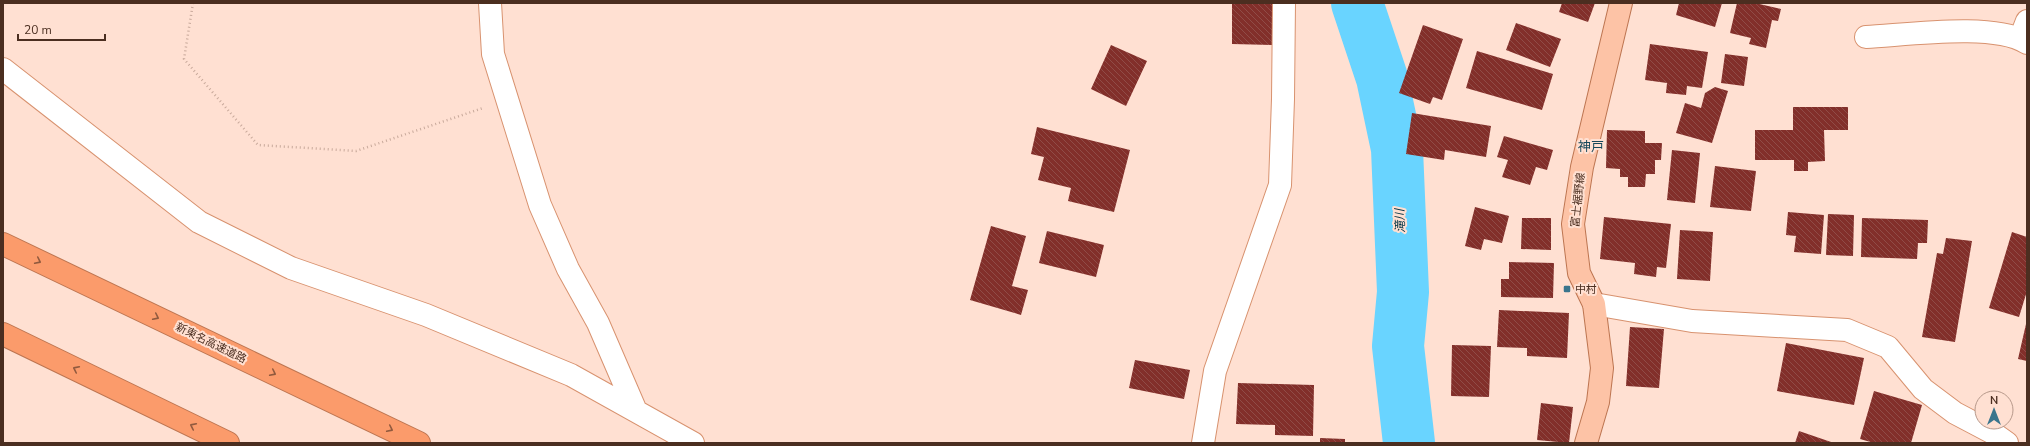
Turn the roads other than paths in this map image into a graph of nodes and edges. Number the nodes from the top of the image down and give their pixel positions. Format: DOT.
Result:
graph roads {
  1 [pos="490,3"];
  2 [pos="1284,3"];
  3 [pos="1621,3"];
  4 [pos="2025,34"];
  5 [pos="1866,37"];
  6 [pos="3,69"];
  7 [pos="3,244"];
  8 [pos="1594,304"];
  9 [pos="3,334"];
  10 [pos="636,411"];
  11 [pos="228,443"];
  12 [pos="419,443"];
  13 [pos="693,443"];
  14 [pos="1203,443"];
  15 [pos="1586,443"];
  16 [pos="2007,443"];
  1 -- 10 [label="street"];
  2 -- 14 [label="street"];
  3 -- 8 [label="main road, 富士裾野線"];
  4 -- 5 [label="street"];
  6 -- 10 [label="street"];
  7 -- 12 [label="highway, 新東名高速道路, one-way"];
  8 -- 15 [label="main road, 富士裾野線"];
  8 -- 16 [label="street"];
  11 -- 9 [label="highway, one-way"];
  10 -- 13 [label="street"];
}
